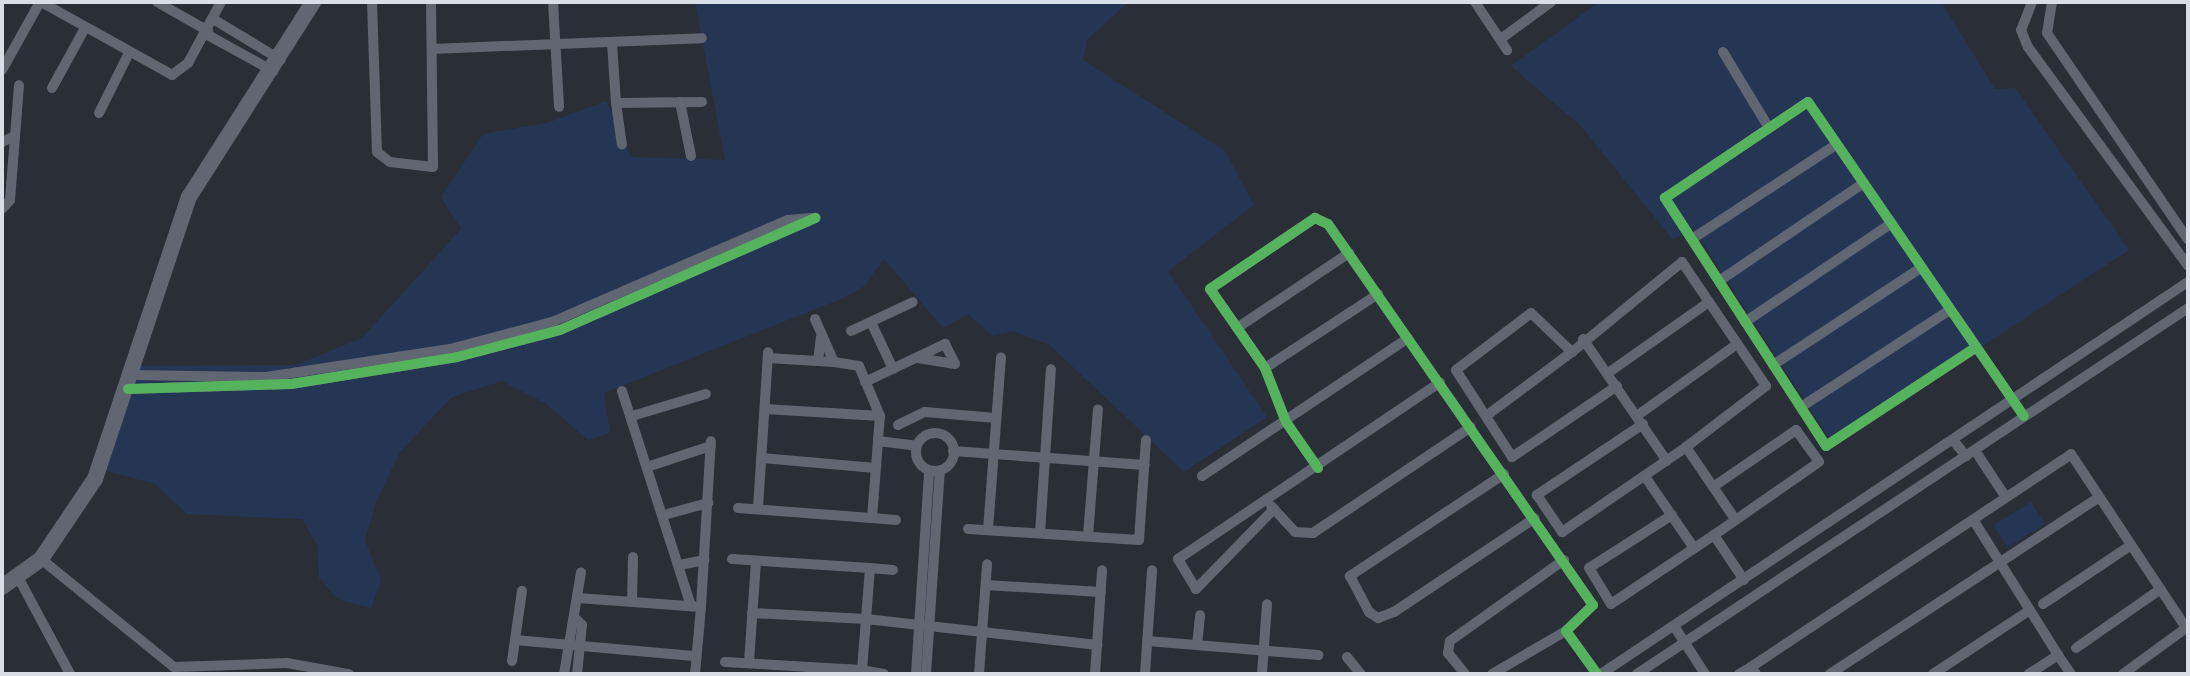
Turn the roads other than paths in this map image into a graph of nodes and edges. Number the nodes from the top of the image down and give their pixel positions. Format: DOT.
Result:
graph roads {
  1 [pos="41,2"];
  2 [pos="157,2"];
  3 [pos="221,2"];
  4 [pos="313,2"];
  5 [pos="372,2"];
  6 [pos="431,2"];
  7 [pos="553,2"];
  8 [pos="1475,2"];
  9 [pos="1551,2"];
  10 [pos="2032,2"];
  11 [pos="2052,2"];
  12 [pos="213,19"];
  13 [pos="85,28"];
  14 [pos="207,33"];
  15 [pos="1502,37"];
  16 [pos="702,38"];
  17 [pos="555,43"];
  18 [pos="612,43"];
  19 [pos="432,49"];
  20 [pos="1507,50"];
  21 [pos="1723,52"];
  22 [pos="129,53"];
  23 [pos="278,66"];
  24 [pos="2,70"];
  25 [pos="19,85"];
  26 [pos="52,88"];
  27 [pos="680,102"];
  28 [pos="702,102"];
  29 [pos="616,103"];
  30 [pos="559,107"];
  31 [pos="99,113"];
  32 [pos="1769,128"];
  33 [pos="15,136"];
  34 [pos="2,142"];
  35 [pos="1837,144"];
  36 [pos="622,145"];
  37 [pos="691,156"];
  38 [pos="1864,183"];
  39 [pos="2,209"];
  40 [pos="1892,223"];
  41 [pos="1692,239"];
  42 [pos="2188,240"];
  43 [pos="1349,253"];
  44 [pos="2188,266"];
  45 [pos="1922,267"];
  46 [pos="1719,281"];
  47 [pos="2188,282"];
  48 [pos="1378,294"];
  49 [pos="914,302"];
  50 [pos="1709,302"];
  51 [pos="2188,308"];
  52 [pos="1950,310"];
  53 [pos="815,319"];
  54 [pos="871,322"];
  55 [pos="1745,322"];
  56 [pos="1237,328"];
  57 [pos="851,331"];
  58 [pos="821,337"];
  59 [pos="1408,338"];
  60 [pos="1583,339"];
  61 [pos="1737,344"];
  62 [pos="1975,348"];
  63 [pos="1572,352"];
  64 [pos="1001,357"];
  65 [pos="916,358"];
  66 [pos="818,361"];
  67 [pos="834,362"];
  68 [pos="1773,365"];
  69 [pos="1265,368"];
  70 [pos="893,369"];
  71 [pos="1051,369"];
  72 [pos="1608,373"];
  73 [pos="130,382"];
  74 [pos="865,382"];
  75 [pos="1440,382"];
  76 [pos="1617,386"];
  77 [pos="622,390"];
  78 [pos="706,394"];
  79 [pos="2010,400"];
  80 [pos="1801,407"];
  81 [pos="765,408"];
  82 [pos="1098,409"];
  83 [pos="880,415"];
  84 [pos="632,416"];
  85 [pos="1486,416"];
  86 [pos="2024,416"];
  87 [pos="996,418"];
  88 [pos="1640,420"];
  89 [pos="1286,422"];
  90 [pos="898,425"];
  91 [pos="1471,427"];
  92 [pos="1146,440"];
  93 [pos="1953,440"];
  94 [pos="878,441"];
  95 [pos="917,446"];
  96 [pos="1686,447"];
  97 [pos="953,451"];
  98 [pos="993,454"];
  99 [pos="1971,454"];
  100 [pos="1045,457"];
  101 [pos="761,458"];
  102 [pos="1094,461"];
  103 [pos="1667,461"];
  104 [pos="1144,465"];
  105 [pos="647,467"];
  106 [pos="876,468"];
  107 [pos="1318,468"];
  108 [pos="935,470"];
  109 [pos="1504,474"];
  110 [pos="1202,477"];
  111 [pos="1646,478"];
  112 [pos="1713,487"];
  113 [pos="2005,496"];
  114 [pos="1266,498"];
  115 [pos="2099,498"];
  116 [pos="708,503"];
  117 [pos="738,508"];
  118 [pos="758,508"];
  119 [pos="1274,509"];
  120 [pos="664,515"];
  121 [pos="1672,515"];
  122 [pos="872,517"];
  123 [pos="1535,518"];
  124 [pos="1735,519"];
  125 [pos="896,520"];
  126 [pos="1974,521"];
  127 [pos="968,529"];
  128 [pos="988,530"];
  129 [pos="1040,533"];
  130 [pos="1714,535"];
  131 [pos="1088,536"];
  132 [pos="2132,545"];
  133 [pos="1694,548"];
  134 [pos="633,557"];
  135 [pos="41,559"];
  136 [pos="732,559"];
  137 [pos="704,560"];
  138 [pos="1564,560"];
  139 [pos="756,562"];
  140 [pos="2000,562"];
  141 [pos="987,564"];
  142 [pos="680,565"];
  143 [pos="870,568"];
  144 [pos="893,570"];
  145 [pos="1102,570"];
  146 [pos="1152,570"];
  147 [pos="581,572"];
  148 [pos="18,577"];
  149 [pos="1744,580"];
  150 [pos="986,585"];
  151 [pos="2,587"];
  152 [pos="2161,589"];
  153 [pos="522,591"];
  154 [pos="1101,592"];
  155 [pos="578,598"];
  156 [pos="632,601"];
  157 [pos="1267,604"];
  158 [pos="2043,604"];
  159 [pos="696,607"];
  160 [pos="2030,610"];
  161 [pos="752,613"];
  162 [pos="1200,615"];
  163 [pos="576,619"];
  164 [pos="866,619"];
  165 [pos="1674,626"];
  166 [pos="925,627"];
  167 [pos="1566,631"];
  168 [pos="982,634"];
  169 [pos="515,640"];
  170 [pos="1147,641"];
  171 [pos="1687,643"];
  172 [pos="1098,645"];
  173 [pos="1197,645"];
  174 [pos="568,648"];
  175 [pos="2076,648"];
  176 [pos="579,649"];
  177 [pos="1263,651"];
  178 [pos="1318,655"];
  179 [pos="2058,655"];
  180 [pos="696,656"];
  181 [pos="1347,657"];
  182 [pos="512,662"];
  183 [pos="725,662"];
  184 [pos="748,662"];
  185 [pos="862,670"];
  186 [pos="1753,671"];
  187 [pos="70,674"];
  188 [pos="349,674"];
  189 [pos="564,674"];
  190 [pos="577,674"];
  191 [pos="695,674"];
  192 [pos="884,674"];
  193 [pos="916,674"];
  194 [pos="926,674"];
  195 [pos="979,674"];
  196 [pos="1096,674"];
  197 [pos="1145,674"];
  198 [pos="1262,674"];
  199 [pos="1360,674"];
  200 [pos="1465,674"];
  201 [pos="1492,674"];
  202 [pos="1599,674"];
  203 [pos="1637,674"];
  204 [pos="1705,674"];
  205 [pos="1739,674"];
  206 [pos="1830,674"];
  207 [pos="1933,674"];
  208 [pos="2029,674"];
  209 [pos="2071,674"];
  210 [pos="2123,674"];
  1 -- 13 [label="street"];
  1 -- 24 [label="street"];
  2 -- 14 [label="street"];
  3 -- 12 [label="street"];
  4 -- 23 [label="main road"];
  5 -- 19 [label="street"];
  6 -- 19 [label="street"];
  7 -- 17 [label="street"];
  8 -- 15 [label="street"];
  9 -- 15 [label="street"];
  10 -- 44 [label="street"];
  11 -- 42 [label="street"];
  12 -- 14 [label="street"];
  12 -- 23 [label="street"];
  13 -- 22 [label="street"];
  13 -- 26 [label="street"];
  14 -- 22 [label="street"];
  14 -- 23 [label="street"];
  15 -- 20 [label="street"];
  16 -- 18 [label="street"];
  17 -- 18 [label="street"];
  17 -- 19 [label="street"];
  17 -- 30 [label="street"];
  18 -- 29 [label="street"];
  21 -- 32 [label="street"];
  22 -- 31 [label="street"];
  23 -- 73 [label="main road"];
  25 -- 33 [label="street"];
  27 -- 28 [label="street"];
  27 -- 29 [label="street"];
  27 -- 37 [label="street"];
  29 -- 36 [label="street"];
  32 -- 35 [label="street"];
  32 -- 41 [label="street"];
  33 -- 34 [label="street"];
  33 -- 39 [label="street"];
  35 -- 38 [label="street"];
  35 -- 41 [label="street"];
  38 -- 40 [label="street"];
  38 -- 46 [label="street"];
  40 -- 45 [label="street"];
  40 -- 55 [label="street"];
  41 -- 46 [label="street"];
  43 -- 48 [label="street"];
  43 -- 56 [label="street"];
  43 -- 56 [label="street"];
  45 -- 52 [label="street"];
  45 -- 68 [label="street"];
  46 -- 55 [label="street"];
  47 -- 79 [label="street"];
  48 -- 59 [label="street"];
  48 -- 69 [label="street"];
  49 -- 54 [label="street"];
  50 -- 60 [label="street"];
  50 -- 61 [label="street"];
  50 -- 72 [label="street"];
  51 -- 86 [label="street"];
  52 -- 62 [label="street"];
  52 -- 80 [label="street"];
  53 -- 58 [label="street"];
  54 -- 57 [label="street"];
  54 -- 70 [label="street"];
  55 -- 68 [label="street"];
  56 -- 69 [label="street"];
  58 -- 66 [label="street"];
  58 -- 67 [label="street"];
  59 -- 75 [label="street"];
  59 -- 89 [label="street"];
  60 -- 63 [label="street"];
  60 -- 72 [label="street"];
  61 -- 88 [label="street"];
  61 -- 96 [label="street"];
  62 -- 79 [label="street"];
  62 -- 80 [label="street"];
  63 -- 85 [label="street"];
  63 -- 85 [label="street"];
  64 -- 87 [label="street"];
  65 -- 70 [label="street"];
  66 -- 67 [label="street"];
  66 -- 81 [label="street"];
  67 -- 74 [label="street"];
  68 -- 80 [label="street"];
  69 -- 89 [label="street"];
  70 -- 74 [label="street"];
  71 -- 100 [label="street"];
  72 -- 76 [label="street"];
  73 -- 73 [label="street"];
  73 -- 135 [label="main road"];
  74 -- 83 [label="street"];
  75 -- 91 [label="street"];
  75 -- 107 [label="street"];
  76 -- 85 [label="street"];
  76 -- 88 [label="street"];
  77 -- 84 [label="street"];
  78 -- 84 [label="street"];
  79 -- 86 [label="street"];
  79 -- 93 [label="street"];
  81 -- 83 [label="street"];
  81 -- 101 [label="street"];
  82 -- 102 [label="street"];
  83 -- 94 [label="street"];
  84 -- 105 [label="street"];
  86 -- 99 [label="street"];
  87 -- 90 [label="street"];
  87 -- 98 [label="street"];
  88 -- 103 [label="street"];
  88 -- 111 [label="street"];
  89 -- 107 [label="street"];
  89 -- 110 [label="street"];
  91 -- 109 [label="street"];
  91 -- 119 [label="street"];
  92 -- 104 [label="street"];
  93 -- 99 [label="street"];
  93 -- 149 [label="street"];
  94 -- 95 [label="street"];
  94 -- 106 [label="street"];
  95 -- 97 [label="street"];
  95 -- 108 [label="street"];
  96 -- 103 [label="street"];
  96 -- 112 [label="street"];
  97 -- 98 [label="street"];
  97 -- 108 [label="street"];
  98 -- 100 [label="street"];
  98 -- 128 [label="street"];
  99 -- 113 [label="street"];
  99 -- 171 [label="street"];
  100 -- 102 [label="street"];
  100 -- 129 [label="street"];
  101 -- 106 [label="street"];
  101 -- 118 [label="street"];
  102 -- 104 [label="street"];
  102 -- 131 [label="street"];
  103 -- 111 [label="street"];
  104 -- 131 [label="street"];
  105 -- 116 [label="street"];
  105 -- 120 [label="street"];
  106 -- 122 [label="street"];
  107 -- 114 [label="street"];
  108 -- 166 [label="street"];
  109 -- 123 [label="street"];
  109 -- 123 [label="street"];
  111 -- 121 [label="street"];
  112 -- 124 [label="street"];
  112 -- 124 [label="street"];
  113 -- 115 [label="street"];
  113 -- 126 [label="street"];
  114 -- 119 [label="street"];
  114 -- 119 [label="street"];
  115 -- 132 [label="street"];
  115 -- 140 [label="street"];
  116 -- 120 [label="street"];
  116 -- 137 [label="street"];
  117 -- 118 [label="street"];
  118 -- 122 [label="street"];
  120 -- 142 [label="street"];
  121 -- 133 [label="street"];
  121 -- 133 [label="street"];
  122 -- 125 [label="street"];
  123 -- 138 [label="street"];
  124 -- 130 [label="street"];
  126 -- 140 [label="street"];
  126 -- 186 [label="street"];
  127 -- 128 [label="street"];
  128 -- 129 [label="street"];
  129 -- 131 [label="street"];
  130 -- 133 [label="street"];
  130 -- 149 [label="street"];
  132 -- 152 [label="street"];
  132 -- 158 [label="street"];
  134 -- 156 [label="street"];
  135 -- 148 [label="main road"];
  135 -- 188 [label="street"];
  136 -- 139 [label="street"];
  137 -- 142 [label="street"];
  137 -- 159 [label="street"];
  138 -- 167 [label="street"];
  138 -- 200 [label="street"];
  139 -- 143 [label="street"];
  139 -- 161 [label="street"];
  140 -- 160 [label="street"];
  140 -- 206 [label="street"];
  141 -- 150 [label="street"];
  142 -- 159 [label="street"];
  143 -- 144 [label="street"];
  143 -- 164 [label="street"];
  145 -- 154 [label="street"];
  146 -- 170 [label="street"];
  147 -- 155 [label="street"];
  148 -- 151 [label="main road"];
  148 -- 187 [label="street"];
  149 -- 165 [label="street"];
  150 -- 154 [label="street"];
  150 -- 168 [label="street"];
  152 -- 175 [label="street"];
  152 -- 210 [label="street"];
  153 -- 169 [label="street"];
  154 -- 172 [label="street"];
  155 -- 156 [label="street"];
  155 -- 163 [label="street"];
  156 -- 159 [label="street"];
  157 -- 177 [label="street"];
  159 -- 180 [label="street"];
  160 -- 179 [label="street"];
  160 -- 207 [label="street"];
  161 -- 164 [label="street"];
  161 -- 184 [label="street"];
  162 -- 173 [label="street"];
  163 -- 174 [label="street"];
  163 -- 176 [label="street"];
  164 -- 166 [label="street"];
  164 -- 185 [label="street"];
  165 -- 171 [label="street"];
  165 -- 202 [label="street"];
  166 -- 168 [label="street"];
  166 -- 193 [label="street"];
  166 -- 194 [label="street"];
  167 -- 201 [label="street"];
  167 -- 202 [label="street"];
  168 -- 172 [label="street"];
  168 -- 195 [label="street"];
  169 -- 174 [label="street"];
  169 -- 182 [label="street"];
  170 -- 173 [label="street"];
  170 -- 197 [label="street"];
  171 -- 203 [label="street"];
  171 -- 204 [label="street"];
  172 -- 196 [label="street"];
  173 -- 177 [label="street"];
  174 -- 176 [label="street"];
  174 -- 189 [label="street"];
  176 -- 180 [label="street"];
  176 -- 190 [label="street"];
  177 -- 178 [label="street"];
  177 -- 198 [label="street"];
  179 -- 208 [label="street"];
  179 -- 209 [label="street"];
  180 -- 191 [label="street"];
  181 -- 199 [label="street"];
  183 -- 184 [label="street"];
  184 -- 185 [label="street"];
  185 -- 192 [label="street"];
  186 -- 205 [label="street"];
}
